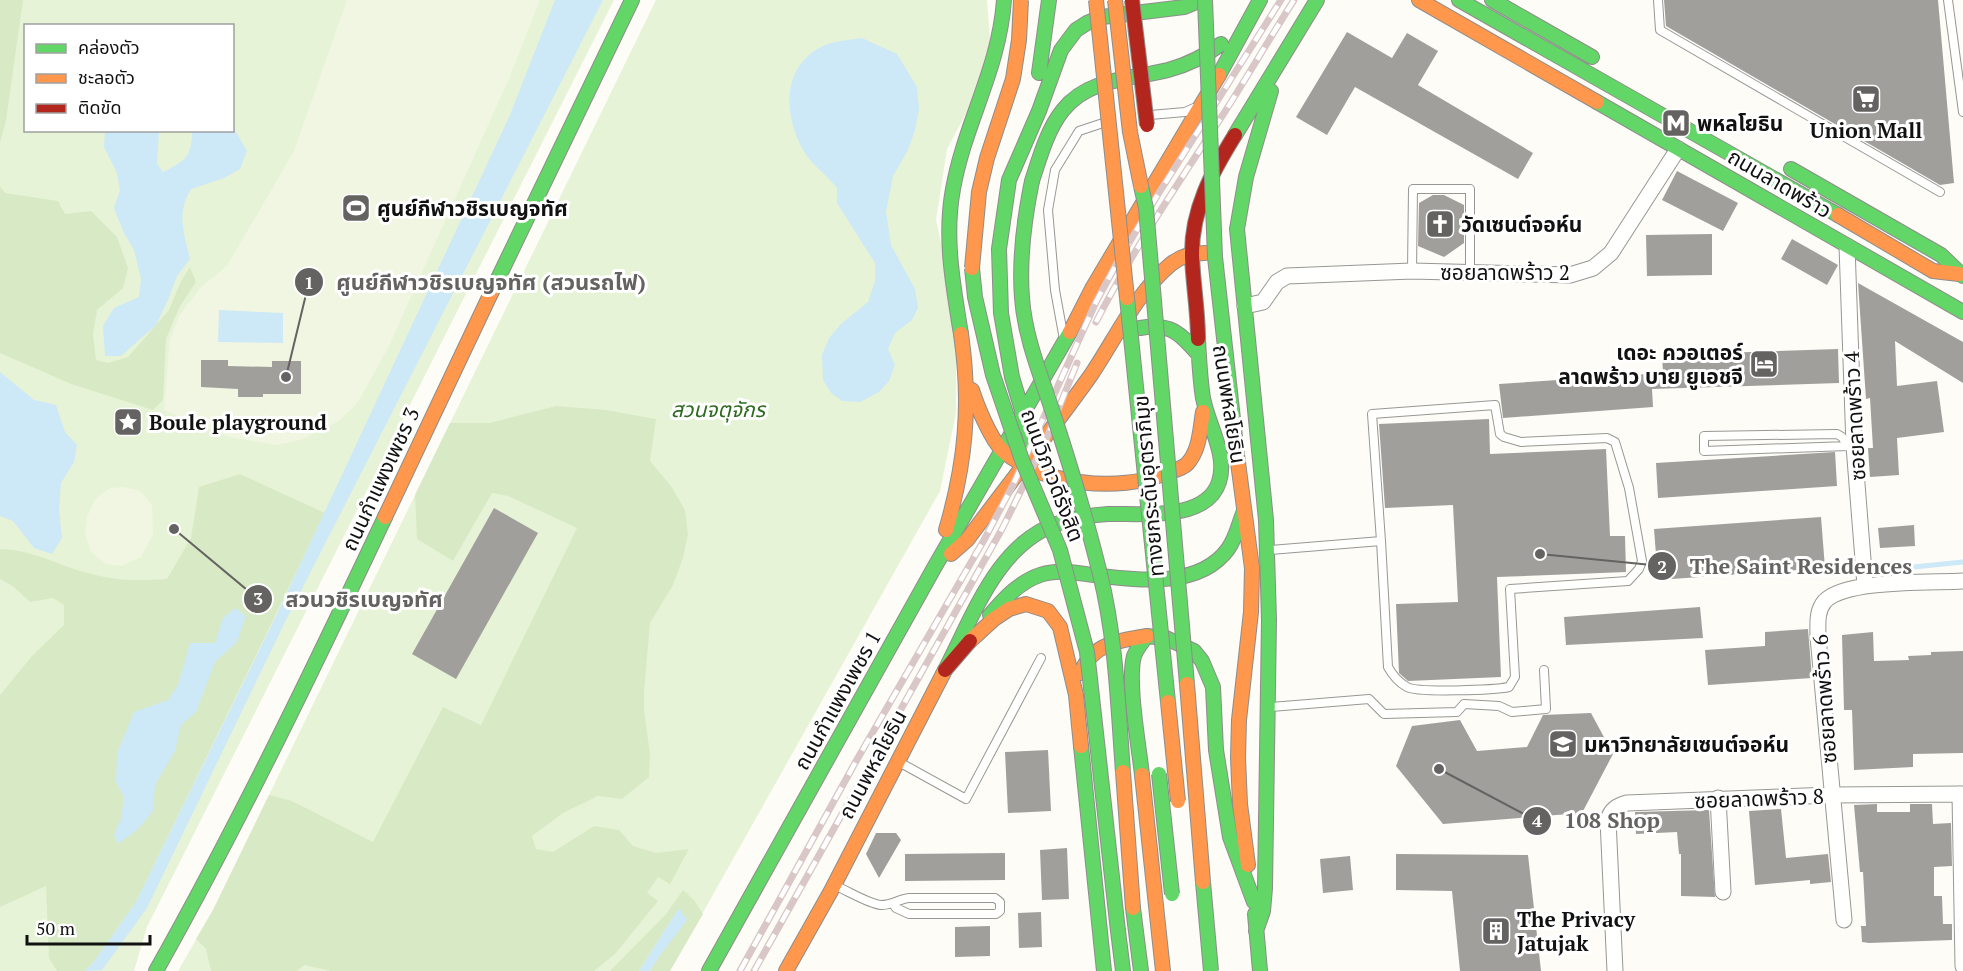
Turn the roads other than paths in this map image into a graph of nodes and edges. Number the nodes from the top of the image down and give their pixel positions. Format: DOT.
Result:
graph roads {
  1 [pos="632,0"];
  2 [pos="1005,0"];
  3 [pos="1021,0"];
  4 [pos="1049,0"];
  5 [pos="1096,0"];
  6 [pos="1114,0"];
  7 [pos="1132,0"];
  8 [pos="1143,0"];
  9 [pos="1203,0"];
  10 [pos="1260,0"];
  11 [pos="1419,0"];
  12 [pos="1459,0"];
  13 [pos="1658,0"];
  14 [pos="1948,0"];
  15 [pos="1318,1"];
  16 [pos="1499,2"];
  17 [pos="1432,4"];
  18 [pos="1080,12"];
  19 [pos="1047,25"];
  20 [pos="1245,26"];
  21 [pos="1062,45"];
  22 [pos="1083,48"];
  23 [pos="1602,63"];
  24 [pos="1278,65"];
  25 [pos="1086,72"];
  26 [pos="1203,104"];
  27 [pos="1963,112"];
  28 [pos="1094,143"];
  29 [pos="1678,148"];
  30 [pos="1775,160"];
  31 [pos="1940,192"];
  32 [pos="1146,208"];
  33 [pos="1237,229"];
  34 [pos="1103,238"];
  35 [pos="1847,246"];
  36 [pos="1192,253"];
  37 [pos="951,258"];
  38 [pos="1221,258"];
  39 [pos="1412,271"];
  40 [pos="1470,273"];
  41 [pos="1961,275"];
  42 [pos="1108,286"];
  43 [pos="1243,289"];
  44 [pos="1195,291"];
  45 [pos="1245,306"];
  46 [pos="1963,312"];
  47 [pos="1112,322"];
  48 [pos="1065,341"];
  49 [pos="1172,345"];
  50 [pos="1199,355"];
  51 [pos="1110,357"];
  52 [pos="966,375"];
  53 [pos="1204,406"];
  54 [pos="1022,415"];
  55 [pos="1851,446"];
  56 [pos="1002,450"];
  57 [pos="1034,451"];
  58 [pos="1183,451"];
  59 [pos="1024,464"];
  60 [pos="1127,465"];
  61 [pos="1040,470"];
  62 [pos="1129,483"];
  63 [pos="1244,511"];
  64 [pos="1133,524"];
  65 [pos="1036,532"];
  66 [pos="1381,541"];
  67 [pos="1267,550"];
  68 [pos="1137,560"];
  69 [pos="934,568"];
  70 [pos="1963,581"];
  71 [pos="1865,585"];
  72 [pos="1141,596"];
  73 [pos="1143,620"];
  74 [pos="1147,636"];
  75 [pos="970,641"];
  76 [pos="1147,655"];
  77 [pos="1041,658"];
  78 [pos="945,670"];
  79 [pos="1544,670"];
  80 [pos="1076,695"];
  81 [pos="1267,707"];
  82 [pos="898,761"];
  83 [pos="1158,762"];
  84 [pos="1962,794"];
  85 [pos="1832,795"];
  86 [pos="1718,798"];
  87 [pos="1180,817"];
  88 [pos="833,885"];
  89 [pos="1723,892"];
  90 [pos="1172,899"];
  91 [pos="1254,902"];
  92 [pos="893,904"];
  93 [pos="1844,920"];
  94 [pos="1256,931"];
  95 [pos="794,957"];
  96 [pos="1963,966"];
  97 [pos="156,971"];
  98 [pos="709,971"];
  99 [pos="780,971"];
  100 [pos="786,971"];
  101 [pos="1104,971"];
  102 [pos="1122,971"];
  103 [pos="1141,971"];
  104 [pos="1163,971"];
  105 [pos="1211,971"];
  106 [pos="1219,971"];
  107 [pos="1260,971"];
  108 [pos="1615,971"];
  1 -- 97 [label="main road, ถนนกำแพงเพชร 3"];
  2 -- 37 [label="main road"];
  3 -- 102 [label="main road, ถนนวิภาวดีรังสิต, bridge"];
  4 -- 19 [label="main road"];
  5 -- 87 [label="main road, ทางยกระดับอุตราภิมุข, bridge"];
  6 -- 32 [label="main road, ทางยกระดับอุตราภิมุข, bridge"];
  7 -- 8 [label="main road, bridge"];
  9 -- 21 [label="main road"];
  9 -- 63 [label="main road, bridge"];
  10 -- 20 [label="main road"];
  11 -- 17 [label="main road, ถนนลาดพร้าว"];
  12 -- 41 [label="main road"];
  13 -- 31 [label="lane"];
  14 -- 27 [label="lane"];
  15 -- 24 [label="main road, ถนนพหลโยธิน"];
  16 -- 23 [label="main road"];
  17 -- 29 [label="main road, ถนนลาดพร้าว"];
  18 -- 22 [label="main road"];
  19 -- 21 [label="main road"];
  19 -- 37 [label="main road"];
  20 -- 26 [label="main road"];
  20 -- 103 [label="main road, bridge"];
  21 -- 54 [label="main road"];
  24 -- 33 [label="main road"];
  24 -- 36 [label="main road, ถนนพหลโยธิน"];
  25 -- 28 [label="main road"];
  26 -- 48 [label="main road"];
  26 -- 48 [label="lane"];
  29 -- 35 [label="main road, ถนนลาดพร้าว"];
  29 -- 40 [label="street, ซอยลาดพร้าว 2"];
  30 -- 41 [label="main road, ถนนลาดพร้าว"];
  32 -- 49 [label="main road, bridge"];
  32 -- 105 [label="main road, ทางยกระดับอุตราภิมุข, bridge"];
  33 -- 38 [label="main road"];
  33 -- 43 [label="main road"];
  34 -- 42 [label="main road"];
  35 -- 46 [label="main road, ถนนลาดพร้าว"];
  35 -- 55 [label="street, ซอยลาดพร้าว 4"];
  36 -- 38 [label="main road"];
  36 -- 44 [label="main road, ถนนพหลโยธิน"];
  36 -- 51 [label="main road"];
  37 -- 52 [label="main road"];
  38 -- 43 [label="main road"];
  38 -- 44 [label="main road"];
  39 -- 40 [label="street, ซอยลาดพร้าว 2"];
  39 -- 40 [label="lane"];
  39 -- 45 [label="street, ซอยลาดพร้าว 2"];
  43 -- 45 [label="main road"];
  44 -- 50 [label="main road, ถนนพหลโยธิน"];
  45 -- 67 [label="main road"];
  47 -- 51 [label="main road"];
  48 -- 54 [label="main road"];
  50 -- 51 [label="main road"];
  50 -- 53 [label="main road, ถนนพหลโยธิน"];
  51 -- 57 [label="main road"];
  52 -- 56 [label="main road"];
  52 -- 69 [label="main road"];
  53 -- 62 [label="main road"];
  53 -- 65 [label="main road, ถนนพหลโยธิน"];
  54 -- 56 [label="main road, ถนนกำแพงเพชร 1"];
  54 -- 57 [label="main road"];
  55 -- 55 [label="lane"];
  55 -- 71 [label="street, ซอยลาดพร้าว 4"];
  56 -- 59 [label="main road"];
  56 -- 69 [label="main road, ถนนกำแพงเพชร 1"];
  57 -- 59 [label="main road"];
  57 -- 61 [label="main road"];
  58 -- 106 [label="main road"];
  59 -- 61 [label="main road"];
  59 -- 69 [label="main road"];
  60 -- 64 [label="main road"];
  61 -- 62 [label="main road"];
  62 -- 65 [label="main road"];
  63 -- 75 [label="main road"];
  63 -- 91 [label="main road"];
  65 -- 78 [label="main road, ถนนพหลโยธิน"];
  66 -- 66 [label="lane"];
  66 -- 67 [label="lane"];
  67 -- 81 [label="main road"];
  68 -- 72 [label="main road"];
  69 -- 98 [label="main road, ถนนกำแพงเพชร 1"];
  70 -- 71 [label="street, ซอยลาดพร้าว 6"];
  71 -- 85 [label="street, ซอยลาดพร้าว 6"];
  73 -- 76 [label="main road"];
  74 -- 80 [label="main road"];
  74 -- 91 [label="main road"];
  74 -- 104 [label="main road"];
  75 -- 78 [label="main road"];
  75 -- 80 [label="main road"];
  77 -- 82 [label="lane"];
  78 -- 82 [label="main road, ถนนพหลโยธิน"];
  79 -- 81 [label="lane"];
  80 -- 101 [label="main road"];
  81 -- 94 [label="main road"];
  82 -- 88 [label="main road, ถนนพหลโยธิน"];
  83 -- 90 [label="main road, bridge"];
  84 -- 85 [label="street, ซอยลาดพร้าว 8"];
  84 -- 96 [label="street"];
  85 -- 86 [label="street, ซอยลาดพร้าว 8"];
  85 -- 93 [label="street"];
  86 -- 89 [label="street"];
  86 -- 108 [label="street, ซอยลาดพร้าว 8"];
  88 -- 92 [label="lane"];
  88 -- 95 [label="main road, ถนนพหลโยธิน"];
  91 -- 94 [label="main road"];
  92 -- 92 [label="lane"];
  94 -- 107 [label="main road"];
  95 -- 99 [label="main road, ถนนพหลโยธิน"];
  95 -- 100 [label="main road, ถนนพหลโยธิน"];
}
